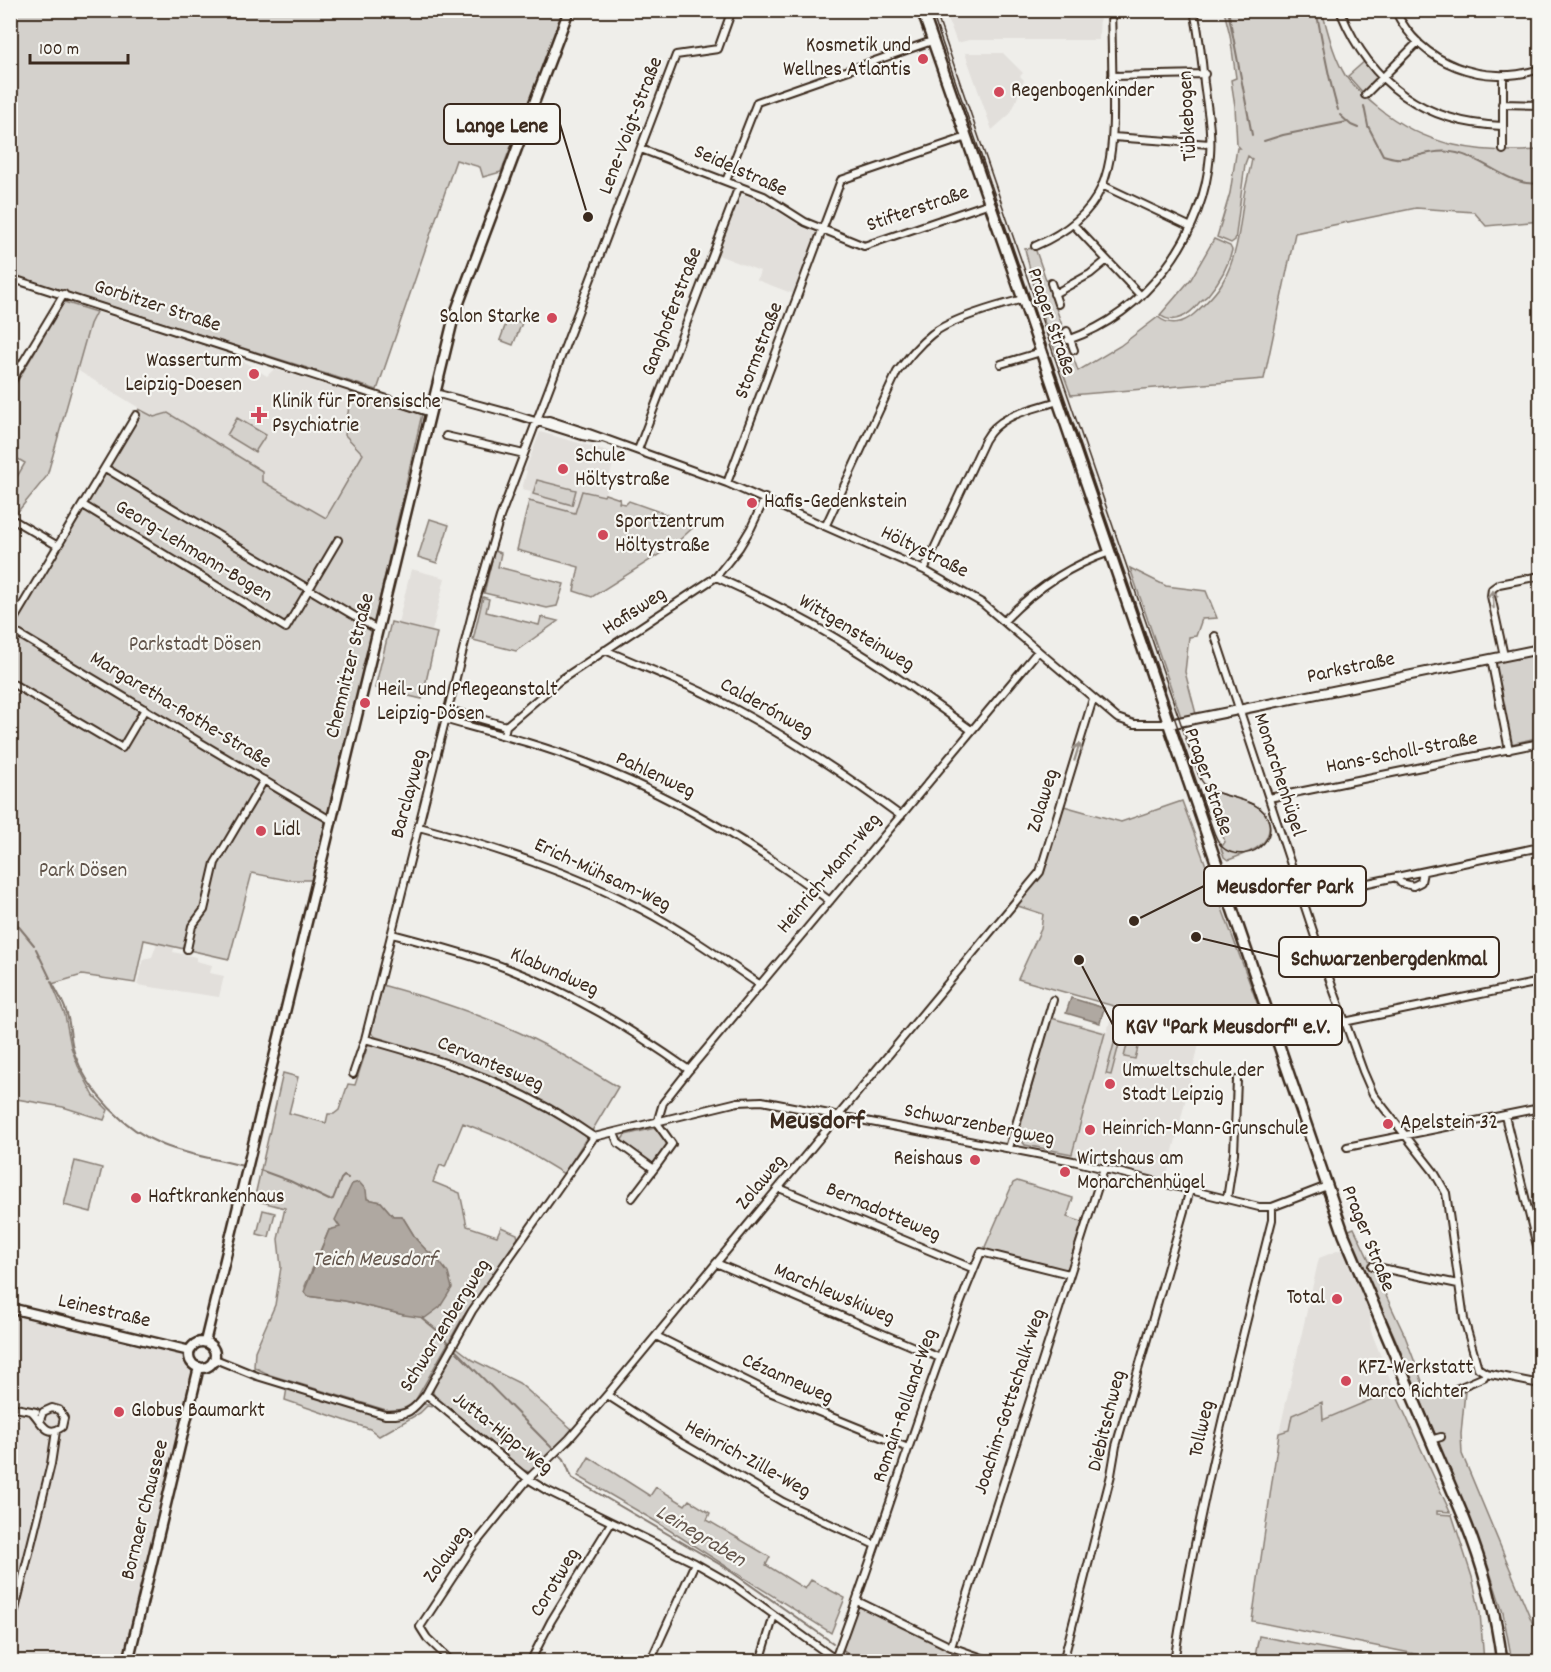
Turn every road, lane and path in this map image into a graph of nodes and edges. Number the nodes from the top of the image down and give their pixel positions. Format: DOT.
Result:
graph roads {
  1 [pos="569,10"];
  2 [pos="732,10"];
  3 [pos="922,10"];
  4 [pos="1111,10"];
  5 [pos="1194,10"];
  6 [pos="1338,10"];
  7 [pos="1395,10"];
  8 [pos="932,41"];
  9 [pos="1418,42"];
  10 [pos="1540,69"];
  11 [pos="1204,74"];
  12 [pos="1503,75"];
  13 [pos="1112,76"];
  14 [pos="1382,78"];
  15 [pos="1365,95"];
  16 [pos="1502,104"];
  17 [pos="1540,105"];
  18 [pos="1502,126"];
  19 [pos="967,137"];
  20 [pos="1113,137"];
  21 [pos="1210,144"];
  22 [pos="641,149"];
  23 [pos="1503,150"];
  24 [pos="726,181"];
  25 [pos="1102,185"];
  26 [pos="739,186"];
  27 [pos="990,203"];
  28 [pos="1073,224"];
  29 [pos="1191,227"];
  30 [pos="824,230"];
  31 [pos="1035,246"];
  32 [pos="1107,260"];
  33 [pos="12,279"];
  34 [pos="1051,284"];
  35 [pos="10,286"];
  36 [pos="64,294"];
  37 [pos="1054,294"];
  38 [pos="1142,296"];
  39 [pos="1023,299"];
  40 [pos="1058,303"];
  41 [pos="1067,331"];
  42 [pos="1069,340"];
  43 [pos="1074,350"];
  44 [pos="1041,352"];
  45 [pos="1001,364"];
  46 [pos="10,384"];
  47 [pos="435,393"];
  48 [pos="1058,401"];
  49 [pos="431,412"];
  50 [pos="136,415"];
  51 [pos="537,421"];
  52 [pos="446,436"];
  53 [pos="638,450"];
  54 [pos="524,454"];
  55 [pos="105,468"];
  56 [pos="727,483"];
  57 [pos="765,498"];
  58 [pos="83,505"];
  59 [pos="10,518"];
  60 [pos="826,525"];
  61 [pos="338,540"];
  62 [pos="58,546"];
  63 [pos="1110,552"];
  64 [pos="924,570"];
  65 [pos="1540,576"];
  66 [pos="716,577"];
  67 [pos="309,589"];
  68 [pos="1005,620"];
  69 [pos="10,627"];
  70 [pos="378,630"];
  71 [pos="1215,636"];
  72 [pos="1540,649"];
  73 [pos="605,650"];
  74 [pos="1038,651"];
  75 [pos="1504,656"];
  76 [pos="1491,659"];
  77 [pos="10,682"];
  78 [pos="1093,699"];
  79 [pos="145,709"];
  80 [pos="449,710"];
  81 [pos="1239,710"];
  82 [pos="447,720"];
  83 [pos="1169,724"];
  84 [pos="506,726"];
  85 [pos="971,730"];
  86 [pos="504,735"];
  87 [pos="1540,743"];
  88 [pos="1509,750"];
  89 [pos="264,780"];
  90 [pos="1269,798"];
  91 [pos="901,816"];
  92 [pos="332,821"];
  93 [pos="419,827"];
  94 [pos="1540,847"];
  95 [pos="1424,872"];
  96 [pos="1396,877"];
  97 [pos="1301,897"];
  98 [pos="830,901"];
  99 [pos="392,934"];
  100 [pos="187,949"];
  101 [pos="1540,982"];
  102 [pos="759,984"];
  103 [pos="1053,1000"];
  104 [pos="1344,1022"];
  105 [pos="1275,1036"];
  106 [pos="365,1039"];
  107 [pos="689,1070"];
  108 [pos="353,1074"];
  109 [pos="1237,1080"];
  110 [pos="1540,1108"];
  111 [pos="839,1115"];
  112 [pos="1504,1116"];
  113 [pos="657,1123"];
  114 [pos="614,1133"];
  115 [pos="594,1137"];
  116 [pos="1406,1137"];
  117 [pos="1347,1147"];
  118 [pos="1009,1148"];
  119 [pos="1104,1168"];
  120 [pos="654,1169"];
  121 [pos="1326,1186"];
  122 [pos="780,1188"];
  123 [pos="1190,1190"];
  124 [pos="632,1198"];
  125 [pos="1227,1199"];
  126 [pos="1272,1207"];
  127 [pos="1540,1258"];
  128 [pos="716,1263"];
  129 [pos="1372,1266"];
  130 [pos="974,1269"];
  131 [pos="1070,1274"];
  132 [pos="1458,1284"];
  133 [pos="10,1308"];
  134 [pos="656,1336"];
  135 [pos="205,1342"];
  136 [pos="190,1351"];
  137 [pos="940,1358"];
  138 [pos="214,1359"];
  139 [pos="199,1367"];
  140 [pos="1486,1373"];
  141 [pos="1540,1384"];
  142 [pos="1456,1389"];
  143 [pos="426,1394"];
  144 [pos="607,1395"];
  145 [pos="10,1407"];
  146 [pos="32,1412"];
  147 [pos="43,1412"];
  148 [pos="40,1420"];
  149 [pos="56,1431"];
  150 [pos="1441,1437"];
  151 [pos="1431,1440"];
  152 [pos="908,1448"];
  153 [pos="528,1479"];
  154 [pos="611,1524"];
  155 [pos="876,1545"];
  156 [pos="695,1563"];
  157 [pos="857,1601"];
  158 [pos="774,1615"];
  159 [pos="10,1630"];
  160 [pos="951,1647"];
  161 [pos="837,1660"];
  162 [pos="128,1662"];
  163 [pos="452,1662"];
  164 [pos="530,1662"];
  165 [pos="650,1662"];
  166 [pos="760,1662"];
  167 [pos="994,1662"];
  168 [pos="1063,1662"];
  169 [pos="1174,1662"];
  170 [pos="1502,1662"];
  1 -- 47 [label="main road, Chemnitzer Straße"];
  2 -- 22 [label="street, Lene-Voigt-Straße"];
  3 -- 8 [label="main road, Prager Straße"];
  4 -- 13 [label="street"];
  5 -- 11 [label="street, Tübkebogen"];
  6 -- 14 [label="street"];
  7 -- 9 [label="street"];
  8 -- 19 [label="main road, Prager Straße"];
  8 -- 24 [label="street"];
  9 -- 12 [label="street"];
  9 -- 14 [label="street"];
  10 -- 12 [label="street"];
  11 -- 13 [label="street"];
  11 -- 21 [label="street, Tübkebogen"];
  12 -- 16 [label="street"];
  13 -- 20 [label="street"];
  14 -- 15 [label="street"];
  14 -- 18 [label="street"];
  16 -- 17 [label="street"];
  16 -- 18 [label="street"];
  18 -- 23 [label="street"];
  19 -- 27 [label="main road, Prager Straße"];
  19 -- 30 [label="street, Stormstraße"];
  20 -- 21 [label="street"];
  20 -- 25 [label="street"];
  21 -- 29 [label="street, Tübkebogen"];
  22 -- 24 [label="street, Seidelstraße"];
  22 -- 51 [label="street, Lene-Voigt-Straße"];
  24 -- 26 [label="street, Seidelstraße"];
  25 -- 28 [label="street"];
  25 -- 29 [label="street"];
  26 -- 30 [label="street, Seidelstraße"];
  26 -- 53 [label="street, Ganghoferstraße"];
  27 -- 30 [label="street, Stifterstraße"];
  27 -- 39 [label="main road, Prager Straße"];
  28 -- 31 [label="street"];
  28 -- 32 [label="street"];
  29 -- 38 [label="street, Tübkebogen"];
  30 -- 56 [label="street, Stormstraße"];
  32 -- 37 [label="street"];
  32 -- 38 [label="street"];
  33 -- 35 [label="street"];
  33 -- 36 [label="street, Gorbitzer Straße"];
  34 -- 37 [label="street"];
  36 -- 46 [label="street"];
  36 -- 49 [label="street, Gorbitzer Straße"];
  37 -- 40 [label="street"];
  38 -- 42 [label="street, Tübkebogen"];
  39 -- 44 [label="main road, Prager Straße"];
  39 -- 60 [label="street"];
  41 -- 42 [label="street"];
  42 -- 43 [label="street"];
  44 -- 45 [label="street"];
  44 -- 48 [label="main road, Prager Straße"];
  47 -- 49 [label="main road, Chemnitzer Straße"];
  47 -- 51 [label="street, Höltystraße"];
  48 -- 63 [label="main road, Prager Straße"];
  48 -- 64 [label="street"];
  49 -- 70 [label="main road, Chemnitzer Straße"];
  50 -- 55 [label="street, Margaretha-Rothe-Straße"];
  51 -- 53 [label="street, Höltystraße"];
  51 -- 54 [label="street, Barclayweg"];
  52 -- 54 [label="street"];
  53 -- 56 [label="street, Höltystraße"];
  54 -- 80 [label="street, Barclayweg"];
  55 -- 58 [label="street, Margaretha-Rothe-Straße"];
  55 -- 67 [label="street"];
  56 -- 57 [label="street, Höltystraße"];
  57 -- 60 [label="street, Höltystraße"];
  57 -- 66 [label="street, Hafisweg"];
  58 -- 62 [label="street, Margaretha-Rothe-Straße"];
  58 -- 67 [label="street, Georg-Lehmann-Bogen"];
  59 -- 62 [label="street"];
  60 -- 64 [label="street, Höltystraße"];
  61 -- 67 [label="street"];
  62 -- 69 [label="street, Margaretha-Rothe-Straße"];
  63 -- 68 [label="street"];
  63 -- 83 [label="main road, Prager Straße"];
  64 -- 68 [label="street, Höltystraße"];
  75 -- 65 [label="street, one-way"];
  66 -- 73 [label="street, Hafisweg"];
  66 -- 85 [label="street, Wittgensteinweg"];
  67 -- 70 [label="street"];
  68 -- 74 [label="street, Höltystraße"];
  69 -- 79 [label="street, Margaretha-Rothe-Straße"];
  70 -- 92 [label="main road, Chemnitzer Straße"];
  71 -- 81 [label="street, Monarchenhügel"];
  72 -- 75 [label="street, Parkstraße"];
  73 -- 84 [label="street, Hafisweg"];
  73 -- 91 [label="street, Calderónweg"];
  74 -- 78 [label="street, Höltystraße"];
  74 -- 85 [label="street, Heinrich-Mann-Weg"];
  75 -- 76 [label="street, Parkstraße"];
  76 -- 81 [label="street, Parkstraße"];
  76 -- 88 [label="street"];
  77 -- 79 [label="street"];
  78 -- 83 [label="street, Höltystraße"];
  111 -- 78 [label="street, Zolaweg, one-way"];
  79 -- 89 [label="street, Margaretha-Rothe-Straße"];
  80 -- 82 [label="street, Barclayweg"];
  80 -- 84 [label="street"];
  81 -- 83 [label="street, Parkstraße"];
  81 -- 90 [label="street, Monarchenhügel"];
  82 -- 86 [label="street, Pahlenweg"];
  82 -- 93 [label="street, Barclayweg"];
  83 -- 105 [label="main road, Prager Straße"];
  84 -- 86 [label="street"];
  85 -- 91 [label="street, Heinrich-Mann-Weg"];
  86 -- 98 [label="street, Pahlenweg"];
  87 -- 88 [label="street, Hans-Scholl-Straße"];
  88 -- 90 [label="street, Hans-Scholl-Straße"];
  89 -- 92 [label="street, Margaretha-Rothe-Straße"];
  89 -- 100 [label="street"];
  90 -- 97 [label="street, Monarchenhügel"];
  91 -- 98 [label="street, Heinrich-Mann-Weg"];
  92 -- 135 [label="main road, Chemnitzer Straße"];
  93 -- 99 [label="street, Barclayweg"];
  93 -- 102 [label="street, Erich-Mühsam-Weg"];
  94 -- 95 [label="street"];
  95 -- 96 [label="street"];
  95 -- 96 [label="street"];
  96 -- 97 [label="street"];
  97 -- 104 [label="street, Monarchenhügel"];
  98 -- 102 [label="street, Heinrich-Mann-Weg"];
  99 -- 106 [label="street, Barclayweg"];
  99 -- 107 [label="street, Klabundweg"];
  101 -- 104 [label="street"];
  102 -- 107 [label="street, Heinrich-Mann-Weg"];
  103 -- 118 [label="street"];
  104 -- 105 [label="street"];
  104 -- 116 [label="street, Monarchenhügel"];
  105 -- 121 [label="main road, Prager Straße"];
  106 -- 108 [label="street, Barclayweg"];
  106 -- 115 [label="street, Cervantesweg"];
  107 -- 113 [label="street, Heinrich-Mann-Weg"];
  109 -- 125 [label="street"];
  110 -- 112 [label="street"];
  111 -- 113 [label="street, Schwarzenbergweg"];
  111 -- 118 [label="street, Schwarzenbergweg"];
  111 -- 122 [label="street, Zolaweg"];
  112 -- 116 [label="street"];
  112 -- 127 [label="street"];
  113 -- 114 [label="street, Schwarzenbergweg"];
  113 -- 120 [label="street"];
  114 -- 115 [label="street, Schwarzenbergweg"];
  114 -- 120 [label="street"];
  115 -- 143 [label="street, Schwarzenbergweg"];
  116 -- 117 [label="street"];
  116 -- 132 [label="street, Monarchenhügel"];
  118 -- 119 [label="street, Schwarzenbergweg"];
  119 -- 123 [label="street, Schwarzenbergweg"];
  119 -- 131 [label="street, Joachim-Gottschalk-Weg"];
  120 -- 124 [label="street"];
  121 -- 126 [label="street, Schwarzenbergweg"];
  121 -- 151 [label="main road, Prager Straße"];
  122 -- 128 [label="street, Zolaweg"];
  122 -- 130 [label="street, Bernadotteweg"];
  123 -- 125 [label="street, Schwarzenbergweg"];
  123 -- 168 [label="street, Diebitschweg"];
  125 -- 126 [label="street, Schwarzenbergweg"];
  126 -- 169 [label="street, Tollweg"];
  128 -- 134 [label="street, Zolaweg"];
  128 -- 137 [label="street, Marchlewskiweg"];
  129 -- 132 [label="street"];
  130 -- 131 [label="street"];
  130 -- 137 [label="street, Romain-Rolland-Weg"];
  131 -- 160 [label="street, Joachim-Gottschalk-Weg"];
  132 -- 140 [label="street, Monarchenhügel"];
  133 -- 136 [label="main road, Leinestraße"];
  134 -- 144 [label="street, Zolaweg"];
  134 -- 152 [label="street, Cézanneweg"];
  135 -- 136 [label="main road"];
  135 -- 138 [label="main road"];
  136 -- 139 [label="main road"];
  137 -- 152 [label="street, Romain-Rolland-Weg"];
  138 -- 139 [label="main road"];
  138 -- 143 [label="street, Schwarzenbergweg"];
  139 -- 162 [label="main road, Bornaer Chaussee"];
  140 -- 141 [label="street"];
  140 -- 142 [label="street"];
  143 -- 153 [label="street, Jutta-Hipp-Weg"];
  144 -- 153 [label="street, Zolaweg"];
  144 -- 155 [label="street, Heinrich-Zille-Weg"];
  145 -- 146 [label="street"];
  146 -- 147 [label="street"];
  146 -- 148 [label="street"];
  147 -- 148 [label="street"];
  147 -- 149 [label="street"];
  148 -- 149 [label="street"];
  149 -- 159 [label="street"];
  150 -- 151 [label="street"];
  151 -- 170 [label="main road, Prager Straße"];
  152 -- 155 [label="street, Romain-Rolland-Weg"];
  153 -- 154 [label="street, Jutta-Hipp-Weg"];
  153 -- 163 [label="street, Zolaweg"];
  154 -- 156 [label="street, Jutta-Hipp-Weg"];
  154 -- 164 [label="street, Corotweg"];
  155 -- 157 [label="street, Romain-Rolland-Weg"];
  156 -- 158 [label="street, Jutta-Hipp-Weg"];
  156 -- 165 [label="street"];
  157 -- 160 [label="street"];
  157 -- 161 [label="street, Romain-Rolland-Weg"];
  158 -- 161 [label="street, Jutta-Hipp-Weg"];
  158 -- 166 [label="street"];
  160 -- 167 [label="street"];
}
